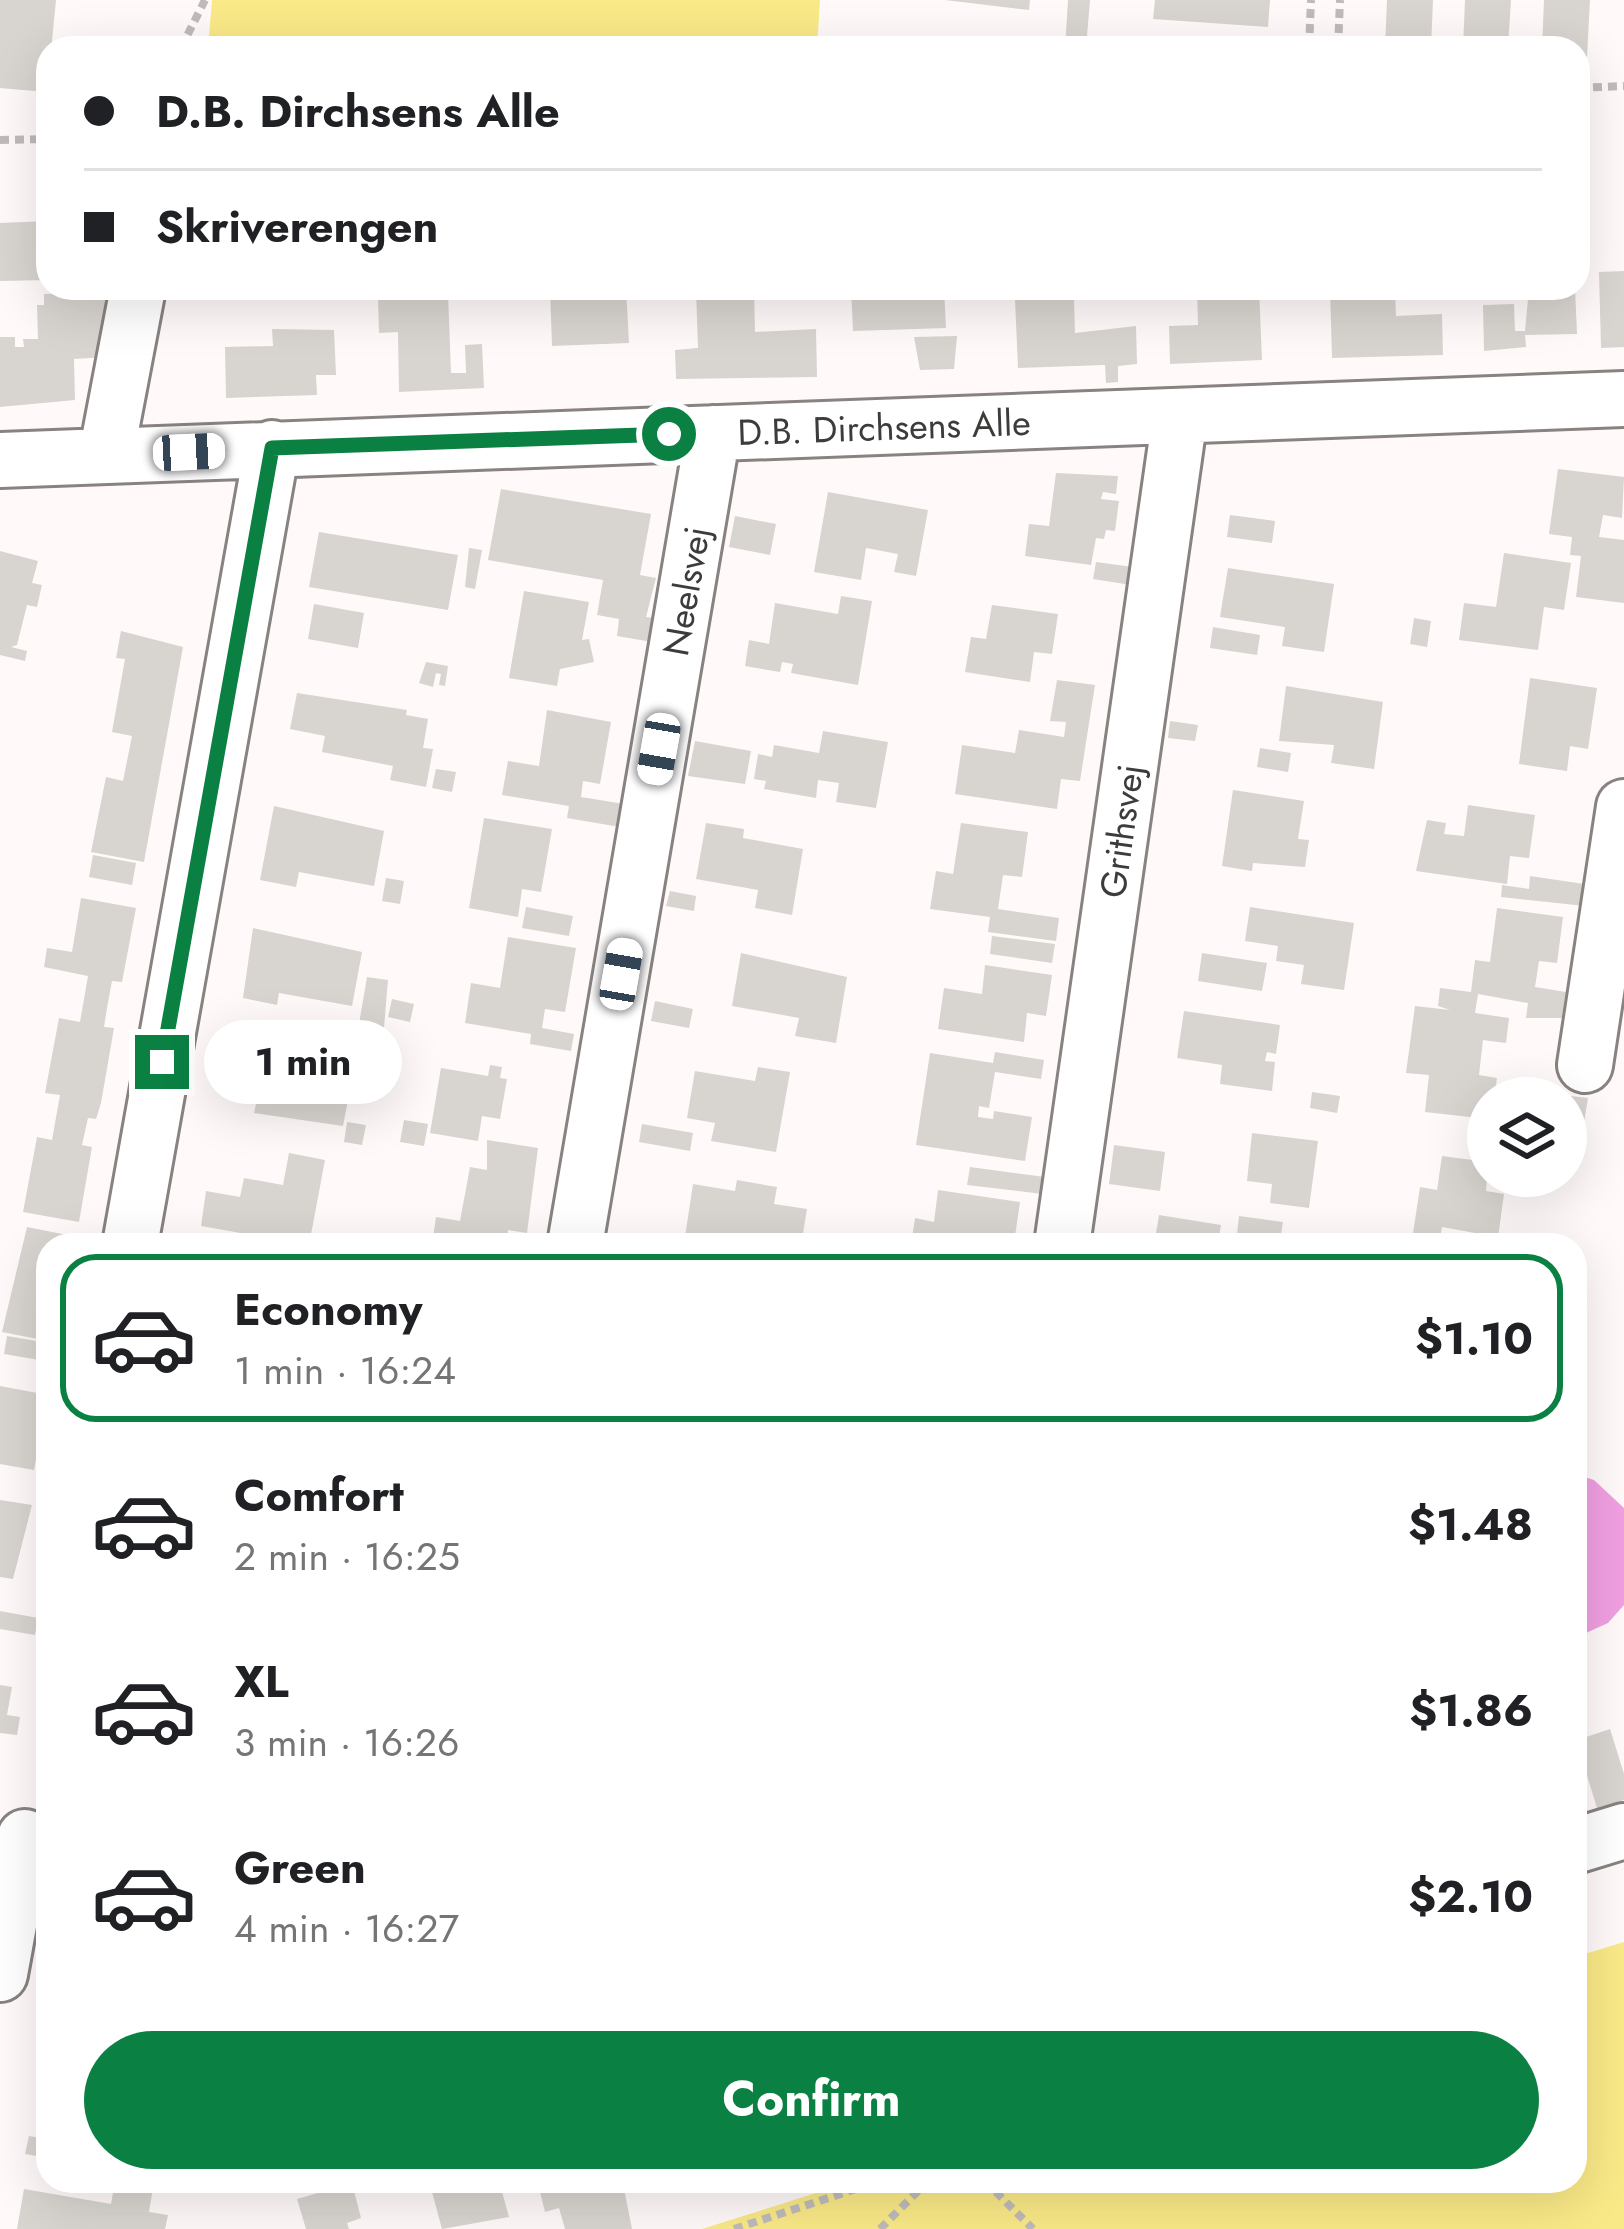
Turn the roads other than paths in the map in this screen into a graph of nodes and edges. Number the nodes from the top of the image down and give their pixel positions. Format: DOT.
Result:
graph roads {
  1 [pos="136,300"];
  2 [pos="1624,398"];
  3 [pos="1180,416"];
  4 [pos="713,433"];
  5 [pos="272,448"];
  6 [pos="106,456"];
  7 [pos="0,460"];
  8 [pos="1624,806"];
  9 [pos="1585,1065"];
  10 [pos="132,1233"];
  11 [pos="577,1233"];
  12 [pos="1064,1233"];
  13 [pos="1624,1831"];
  14 [pos="25,1837"];
  15 [pos="1587,1842"];
  16 [pos="0,1974"];
  1 -- 6 [label="street"];
  2 -- 3 [label="street, D.B. Dirchsens Alle"];
  3 -- 4 [label="street, D.B. Dirchsens Alle"];
  3 -- 12 [label="street, Grithsvej"];
  4 -- 5 [label="street, D.B. Dirchsens Alle"];
  4 -- 11 [label="street, Neelsvej"];
  5 -- 6 [label="street, D.B. Dirchsens Alle"];
  5 -- 10 [label="street"];
  6 -- 7 [label="street, D.B. Dirchsens Alle"];
  8 -- 9 [label="street"];
  13 -- 15 [label="street"];
  14 -- 16 [label="street"];
}
